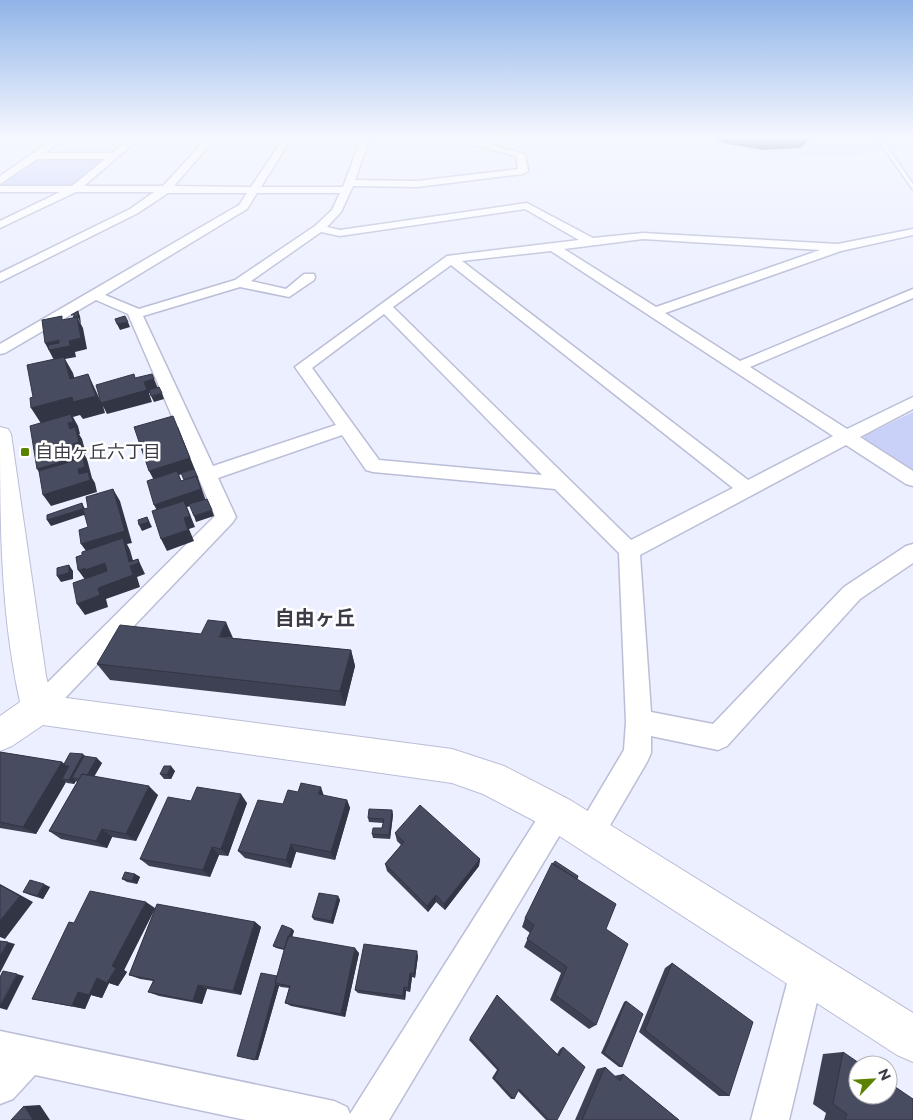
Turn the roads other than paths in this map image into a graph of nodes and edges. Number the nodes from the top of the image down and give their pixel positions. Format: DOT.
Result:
graph roads {
  1 [pos="256,188"];
  2 [pos="318,188"];
  3 [pos="346,188"];
  4 [pos="0,189"];
  5 [pos="75,189"];
  6 [pos="165,190"];
  7 [pos="254,191"];
  8 [pos="0,225"];
  9 [pos="319,228"];
  10 [pos="913,232"];
  11 [pos="591,242"];
  12 [pos="553,248"];
  13 [pos="838,248"];
  14 [pos="451,260"];
  15 [pos="308,277"];
  16 [pos="0,278"];
  17 [pos="240,283"];
  18 [pos="913,293"];
  19 [pos="94,295"];
  20 [pos="386,308"];
  21 [pos="136,314"];
  22 [pos="653,314"];
  23 [pos="0,350"];
  24 [pos="738,367"];
  25 [pos="913,402"];
  26 [pos="345,428"];
  27 [pos="0,434"];
  28 [pos="848,437"];
  29 [pos="207,474"];
  30 [pos="913,480"];
  31 [pos="562,483"];
  32 [pos="747,489"];
  33 [pos="629,551"];
  34 [pos="913,552"];
  35 [pos="38,709"];
  36 [pos="639,722"];
  37 [pos="0,735"];
  38 [pos="556,812"];
  39 [pos="589,834"];
  40 [pos="807,972"];
  41 [pos="913,1039"];
  42 [pos="14,1052"];
  43 [pos="0,1086"];
  44 [pos="334,1120"];
  45 [pos="366,1120"];
  46 [pos="770,1120"];
  1 -- 7 [label="street"];
  2 -- 7 [label="street"];
  3 -- 9 [label="street"];
  4 -- 5 [label="street"];
  5 -- 6 [label="street"];
  5 -- 8 [label="street"];
  6 -- 7 [label="street"];
  6 -- 16 [label="street"];
  7 -- 19 [label="street"];
  9 -- 11 [label="street"];
  9 -- 17 [label="street"];
  10 -- 13 [label="street"];
  11 -- 12 [label="street"];
  11 -- 13 [label="street"];
  12 -- 14 [label="street"];
  12 -- 22 [label="street"];
  13 -- 22 [label="street"];
  14 -- 20 [label="street"];
  14 -- 32 [label="street"];
  15 -- 17 [label="street"];
  17 -- 21 [label="street"];
  18 -- 24 [label="street"];
  19 -- 21 [label="street"];
  19 -- 23 [label="street"];
  20 -- 26 [label="street"];
  20 -- 31 [label="street"];
  21 -- 29 [label="street"];
  22 -- 24 [label="street"];
  24 -- 28 [label="street"];
  25 -- 28 [label="street"];
  26 -- 29 [label="street"];
  26 -- 31 [label="street"];
  27 -- 35 [label="street"];
  28 -- 30 [label="street"];
  28 -- 32 [label="street"];
  29 -- 35 [label="street"];
  31 -- 33 [label="street"];
  32 -- 33 [label="street"];
  33 -- 36 [label="street"];
  34 -- 36 [label="street"];
  35 -- 37 [label="street"];
  35 -- 38 [label="street"];
  36 -- 39 [label="street"];
  38 -- 39 [label="street"];
  38 -- 45 [label="street"];
  39 -- 40 [label="street"];
  40 -- 41 [label="street"];
  40 -- 46 [label="street"];
  42 -- 43 [label="street"];
  42 -- 44 [label="street"];
}
